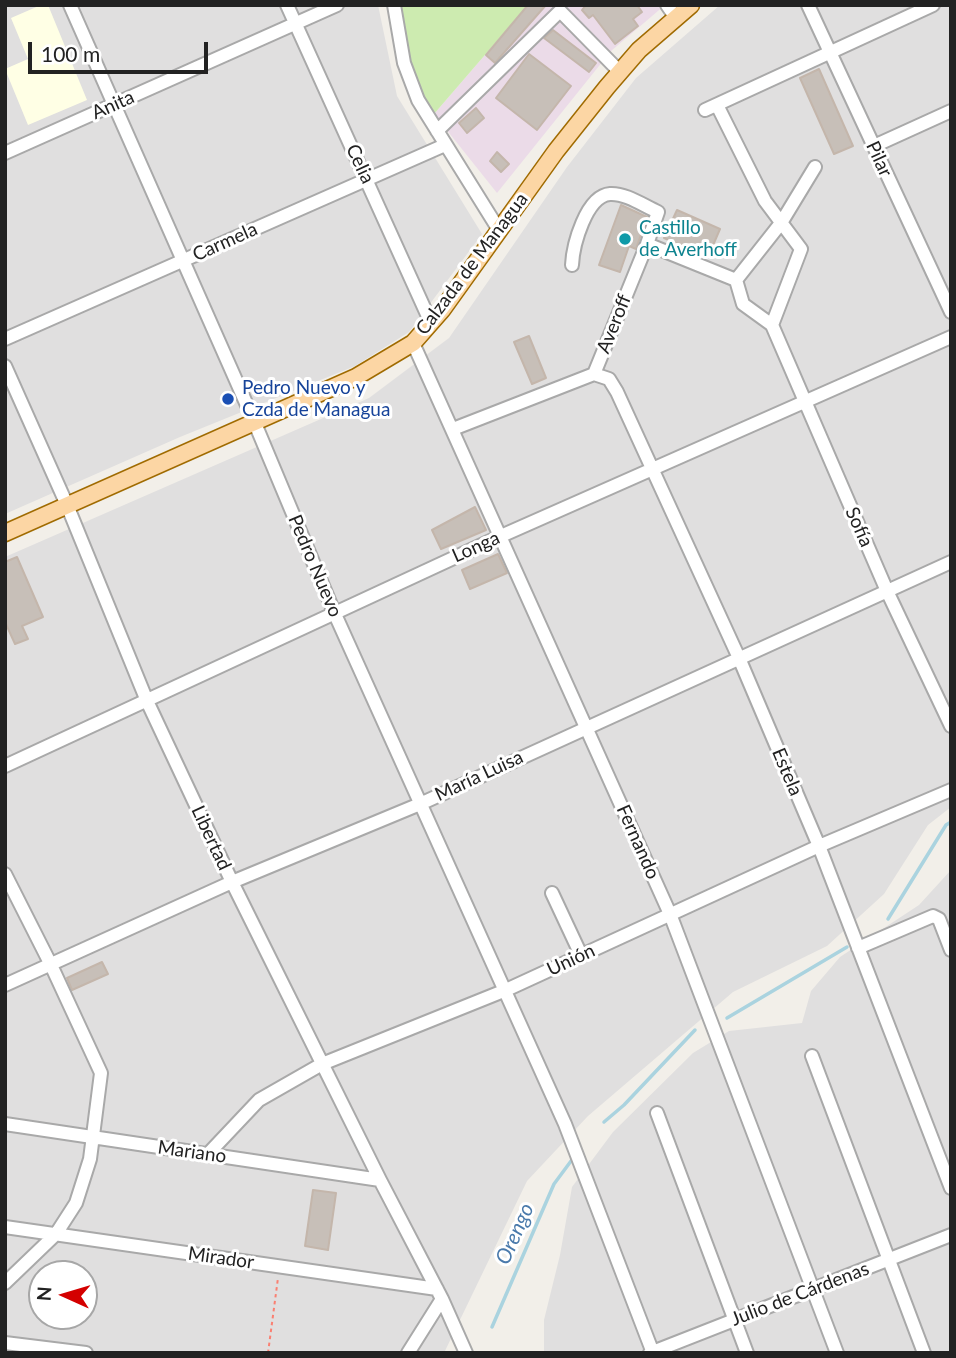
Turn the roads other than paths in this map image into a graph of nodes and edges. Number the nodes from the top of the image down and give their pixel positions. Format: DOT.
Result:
graph roads {
  1 [pos="70,5"];
  2 [pos="287,5"];
  3 [pos="337,5"];
  4 [pos="394,5"];
  5 [pos="691,5"];
  6 [pos="808,5"];
  7 [pos="933,5"];
  8 [pos="672,12"];
  9 [pos="295,24"];
  10 [pos="830,53"];
  11 [pos="621,72"];
  12 [pos="114,105"];
  13 [pos="951,111"];
  14 [pos="437,131"];
  15 [pos="445,145"];
  16 [pos="874,146"];
  17 [pos="5,153"];
  18 [pos="815,167"];
  19 [pos="367,178"];
  20 [pos="781,223"];
  21 [pos="499,230"];
  22 [pos="647,244"];
  23 [pos="183,261"];
  24 [pos="572,265"];
  25 [pos="736,280"];
  26 [pos="951,312"];
  27 [pos="431,323"];
  28 [pos="772,325"];
  29 [pos="951,337"];
  30 [pos="5,339"];
  31 [pos="413,343"];
  32 [pos="5,366"];
  33 [pos="594,373"];
  34 [pos="804,402"];
  35 [pos="254,421"];
  36 [pos="453,429"];
  37 [pos="653,469"];
  38 [pos="67,506"];
  39 [pos="5,533"];
  40 [pos="501,536"];
  41 [pos="951,562"];
  42 [pos="887,591"];
  43 [pos="334,612"];
  44 [pos="739,659"];
  45 [pos="147,701"];
  46 [pos="951,726"];
  47 [pos="587,727"];
  48 [pos="5,766"];
  49 [pos="951,790"];
  50 [pos="420,804"];
  51 [pos="819,846"];
  52 [pos="5,874"];
  53 [pos="232,883"];
  54 [pos="552,893"];
  55 [pos="670,914"];
  56 [pos="858,947"];
  57 [pos="951,950"];
  58 [pos="581,955"];
  59 [pos="51,965"];
  60 [pos="5,985"];
  61 [pos="506,990"];
  62 [pos="812,1056"];
  63 [pos="322,1064"];
  64 [pos="657,1113"];
  65 [pos="5,1124"];
  66 [pos="91,1137"];
  67 [pos="208,1154"];
  68 [pos="380,1180"];
  69 [pos="951,1188"];
  70 [pos="5,1227"];
  71 [pos="56,1234"];
  72 [pos="951,1235"];
  73 [pos="888,1259"];
  74 [pos="5,1283"];
  75 [pos="813,1289"];
  76 [pos="439,1294"];
  77 [pos="735,1319"];
  78 [pos="5,1343"];
  79 [pos="652,1352"];
  80 [pos="86,1353"];
  81 [pos="408,1353"];
  82 [pos="466,1353"];
  83 [pos="747,1353"];
  84 [pos="837,1353"];
  85 [pos="924,1353"];
  1 -- 12 [label="street, Pedro Nuevo"];
  2 -- 9 [label="street, Celia"];
  3 -- 9 [label="street, Anita"];
  4 -- 14 [label="street"];
  5 -- 8 [label="main road, Calzada de Managua"];
  6 -- 10 [label="street, Pilar"];
  7 -- 10 [label="street"];
  8 -- 11 [label="main road, Calzada de Managua"];
  9 -- 12 [label="street, Anita"];
  9 -- 19 [label="street, Celia"];
  10 -- 16 [label="street, Pilar"];
  10 -- 20 [label="street"];
  11 -- 14 [label="street"];
  11 -- 21 [label="main road, Calzada de Managua"];
  12 -- 17 [label="street, Anita"];
  12 -- 23 [label="street, Pedro Nuevo"];
  13 -- 16 [label="street"];
  14 -- 15 [label="street"];
  15 -- 19 [label="street, Carmela"];
  15 -- 21 [label="street"];
  16 -- 26 [label="street, Pilar"];
  18 -- 20 [label="street"];
  19 -- 23 [label="street, Carmela"];
  19 -- 27 [label="street, Celia"];
  20 -- 25 [label="street"];
  20 -- 28 [label="street"];
  21 -- 27 [label="main road, Calzada de Managua"];
  22 -- 24 [label="street, Averoff"];
  22 -- 25 [label="street"];
  22 -- 33 [label="street, Averoff"];
  23 -- 30 [label="street, Carmela"];
  23 -- 35 [label="street, Pedro Nuevo"];
  25 -- 28 [label="street"];
  27 -- 31 [label="main road, Calzada de Managua"];
  28 -- 34 [label="street, Sofía"];
  29 -- 34 [label="street, Longa"];
  31 -- 35 [label="main road, Calzada de Managua"];
  31 -- 36 [label="street, Fernando"];
  32 -- 38 [label="street, Libertad"];
  33 -- 36 [label="street, Averoff"];
  33 -- 37 [label="street, Estela"];
  34 -- 37 [label="street, Longa"];
  34 -- 42 [label="street, Sofía"];
  35 -- 38 [label="main road, Calzada de Managua"];
  35 -- 43 [label="street, Pedro Nuevo"];
  36 -- 40 [label="street, Fernando"];
  37 -- 40 [label="street, Longa"];
  37 -- 44 [label="street, Estela"];
  38 -- 39 [label="main road, Calzada de Managua"];
  38 -- 45 [label="street, Libertad"];
  40 -- 43 [label="street, Longa"];
  40 -- 47 [label="street, Fernando"];
  41 -- 42 [label="street, María Luisa"];
  42 -- 44 [label="street, María Luisa"];
  42 -- 46 [label="street, Sofía"];
  43 -- 45 [label="street, Longa"];
  43 -- 50 [label="street, Pedro Nuevo"];
  44 -- 47 [label="street, María Luisa"];
  44 -- 51 [label="street, Estela"];
  45 -- 48 [label="street, Longa"];
  45 -- 53 [label="street, Libertad"];
  47 -- 50 [label="street, María Luisa"];
  47 -- 55 [label="street, Fernando"];
  49 -- 51 [label="street, Unión"];
  50 -- 53 [label="street, María Luisa"];
  50 -- 61 [label="street, Pedro Nuevo"];
  51 -- 55 [label="street, Unión"];
  51 -- 56 [label="street, Estela"];
  52 -- 59 [label="street"];
  53 -- 59 [label="street, María Luisa"];
  53 -- 63 [label="street, Libertad"];
  54 -- 58 [label="street"];
  55 -- 58 [label="street, Unión"];
  55 -- 75 [label="street, Fernando"];
  56 -- 57 [label="street"];
  56 -- 69 [label="street, Estela"];
  58 -- 61 [label="street, Unión"];
  59 -- 60 [label="street, María Luisa"];
  59 -- 66 [label="street"];
  61 -- 63 [label="street, Unión"];
  61 -- 79 [label="street, Pedro Nuevo"];
  62 -- 73 [label="street"];
  63 -- 67 [label="street, Unión"];
  63 -- 68 [label="street, Libertad"];
  64 -- 77 [label="street"];
  65 -- 66 [label="street, Mariano"];
  66 -- 67 [label="street, Mariano"];
  66 -- 71 [label="street"];
  67 -- 68 [label="street, Mariano"];
  68 -- 76 [label="street, Libertad"];
  70 -- 71 [label="street, Mirador"];
  71 -- 74 [label="street"];
  71 -- 76 [label="street, Mirador"];
  72 -- 73 [label="street, Julio de Cárdenas"];
  73 -- 75 [label="street, Julio de Cárdenas"];
  73 -- 85 [label="street"];
  75 -- 77 [label="street, Julio de Cárdenas"];
  75 -- 84 [label="street, Fernando"];
  76 -- 81 [label="street"];
  76 -- 82 [label="street, Libertad"];
  77 -- 79 [label="street, Julio de Cárdenas"];
  77 -- 83 [label="street"];
  78 -- 80 [label="street"];
}
